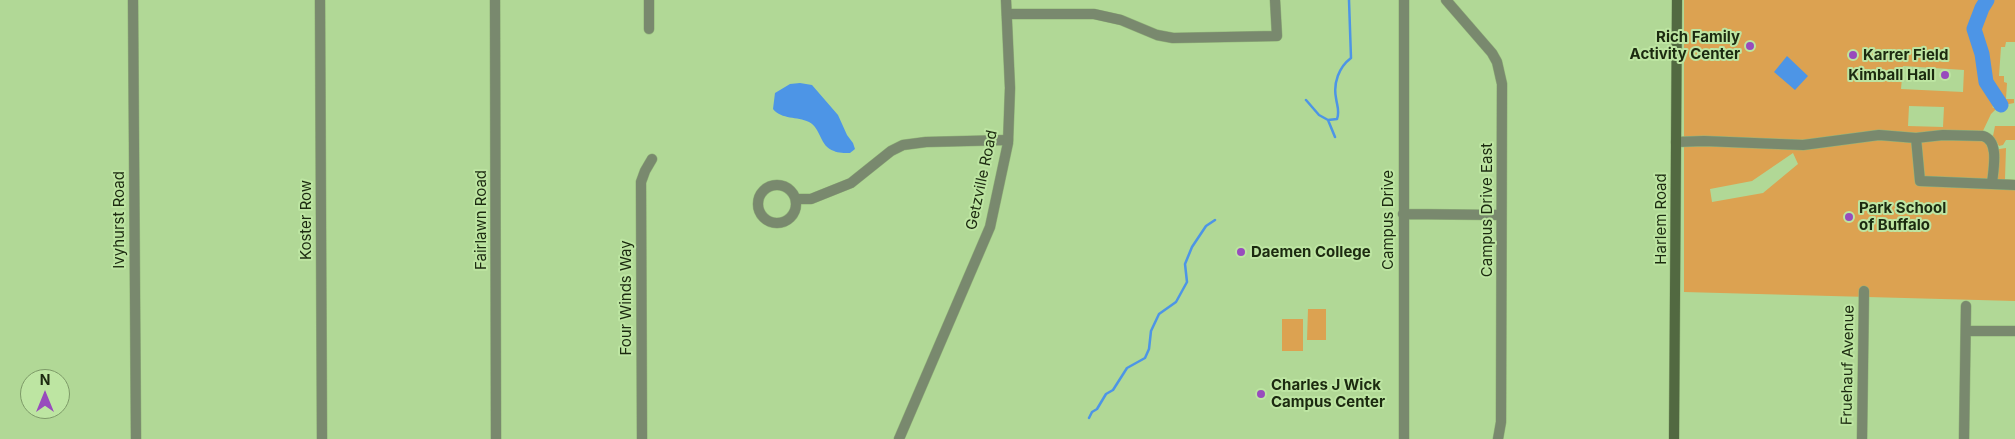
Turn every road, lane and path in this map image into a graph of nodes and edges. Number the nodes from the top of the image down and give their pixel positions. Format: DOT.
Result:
graph roads {
  1 [pos="133,0"];
  2 [pos="320,0"];
  3 [pos="495,0"];
  4 [pos="649,0"];
  5 [pos="1006,0"];
  6 [pos="1276,0"];
  7 [pos="1404,0"];
  8 [pos="1446,0"];
  9 [pos="1677,0"];
  10 [pos="1007,14"];
  11 [pos="649,29"];
  12 [pos="1916,138"];
  13 [pos="1008,140"];
  14 [pos="1676,142"];
  15 [pos="652,159"];
  16 [pos="1992,184"];
  17 [pos="2015,185"];
  18 [pos="796,199"];
  19 [pos="1403,214"];
  20 [pos="1502,215"];
  21 [pos="1864,290"];
  22 [pos="1966,306"];
  23 [pos="1966,330"];
  24 [pos="2015,331"];
  25 [pos="136,439"];
  26 [pos="322,439"];
  27 [pos="496,439"];
  28 [pos="642,439"];
  29 [pos="899,439"];
  30 [pos="1404,439"];
  31 [pos="1498,439"];
  32 [pos="1674,439"];
  33 [pos="1862,439"];
  34 [pos="1964,439"];
  1 -- 25 [label="street, Ivyhurst Road"];
  2 -- 26 [label="street, Koster Row"];
  3 -- 27 [label="street, Fairlawn Road"];
  4 -- 11 [label="street"];
  5 -- 10 [label="street, Getzville Road"];
  6 -- 10 [label="street"];
  7 -- 19 [label="street, Campus Drive"];
  8 -- 20 [label="street, Campus Drive East"];
  9 -- 14 [label="main road, Harlem Road"];
  10 -- 13 [label="street, Getzville Road"];
  12 -- 14 [label="street"];
  12 -- 16 [label="street"];
  12 -- 16 [label="street"];
  13 -- 18 [label="street"];
  13 -- 29 [label="street, Getzville Road"];
  14 -- 32 [label="main road, Harlem Road"];
  15 -- 28 [label="street, Four Winds Way"];
  16 -- 17 [label="street"];
  19 -- 20 [label="street"];
  19 -- 30 [label="street, Campus Drive"];
  20 -- 31 [label="street, Campus Drive East"];
  21 -- 33 [label="street, Fruehauf Avenue"];
  22 -- 23 [label="street"];
  23 -- 24 [label="street"];
  23 -- 34 [label="street"];
}
